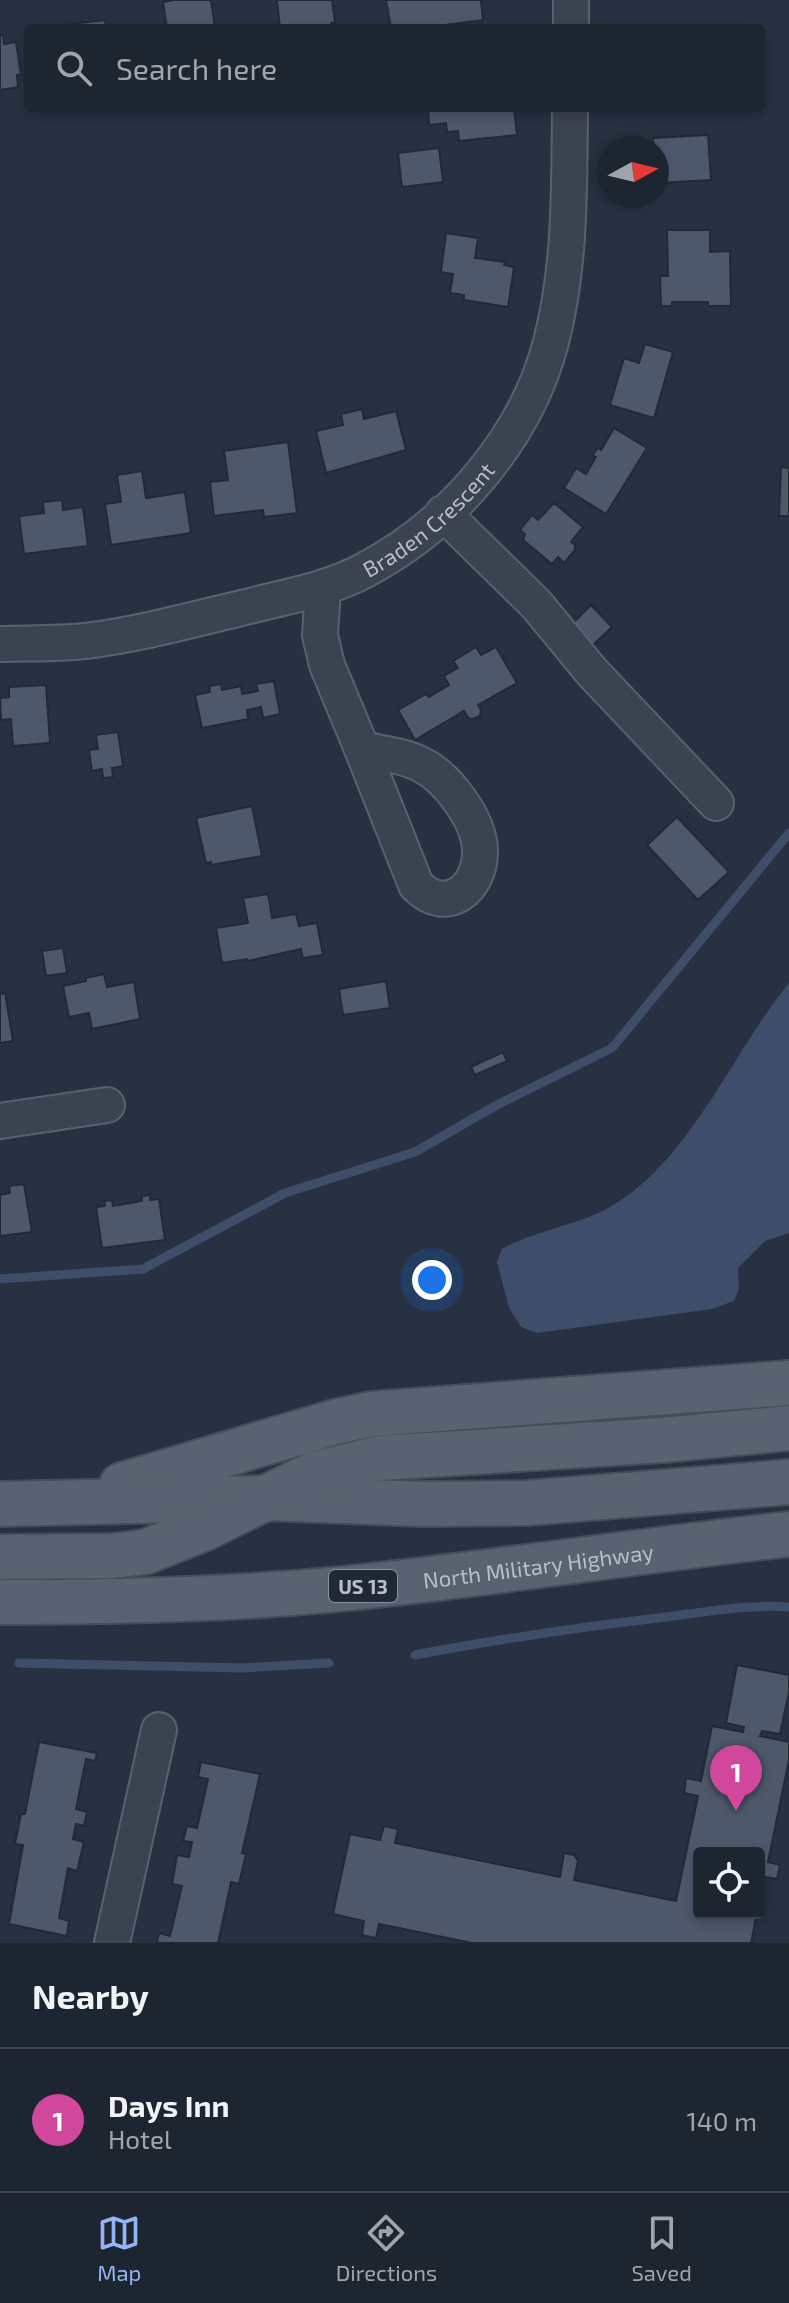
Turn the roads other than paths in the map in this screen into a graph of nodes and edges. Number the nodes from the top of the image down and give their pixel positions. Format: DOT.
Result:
graph roads {
  1 [pos="571,0"];
  2 [pos="571,24"];
  3 [pos="570,112"];
  4 [pos="443,513"];
  5 [pos="323,588"];
  6 [pos="0,644"];
  7 [pos="362,749"];
  8 [pos="716,803"];
  9 [pos="107,1105"];
  10 [pos="0,1121"];
  11 [pos="789,1383"];
  12 [pos="789,1428"];
  13 [pos="789,1482"];
  14 [pos="264,1498"];
  15 [pos="68,1501"];
  16 [pos="0,1504"];
  17 [pos="789,1534"];
  18 [pos="724,1542"];
  19 [pos="789,1547"];
  20 [pos="0,1557"];
  21 [pos="9,1610"];
  22 [pos="159,1730"];
  23 [pos="112,1943"];
  1 -- 2 [label="street"];
  3 -- 4 [label="street, Braden Crescent"];
  4 -- 5 [label="street, Braden Crescent"];
  4 -- 8 [label="street"];
  5 -- 6 [label="street, Braden Crescent"];
  5 -- 7 [label="street"];
  9 -- 10 [label="street"];
  11 -- 15 [label="main road"];
  12 -- 14 [label="main road"];
  13 -- 14 [label="main road"];
  14 -- 15 [label="main road"];
  14 -- 20 [label="main road"];
  15 -- 16 [label="main road"];
  17 -- 18 [label="main road, North Military Highway"];
  18 -- 19 [label="main road, US 13"];
  18 -- 21 [label="main road, North Military Highway / US 13"];
  22 -- 23 [label="street"];
}
